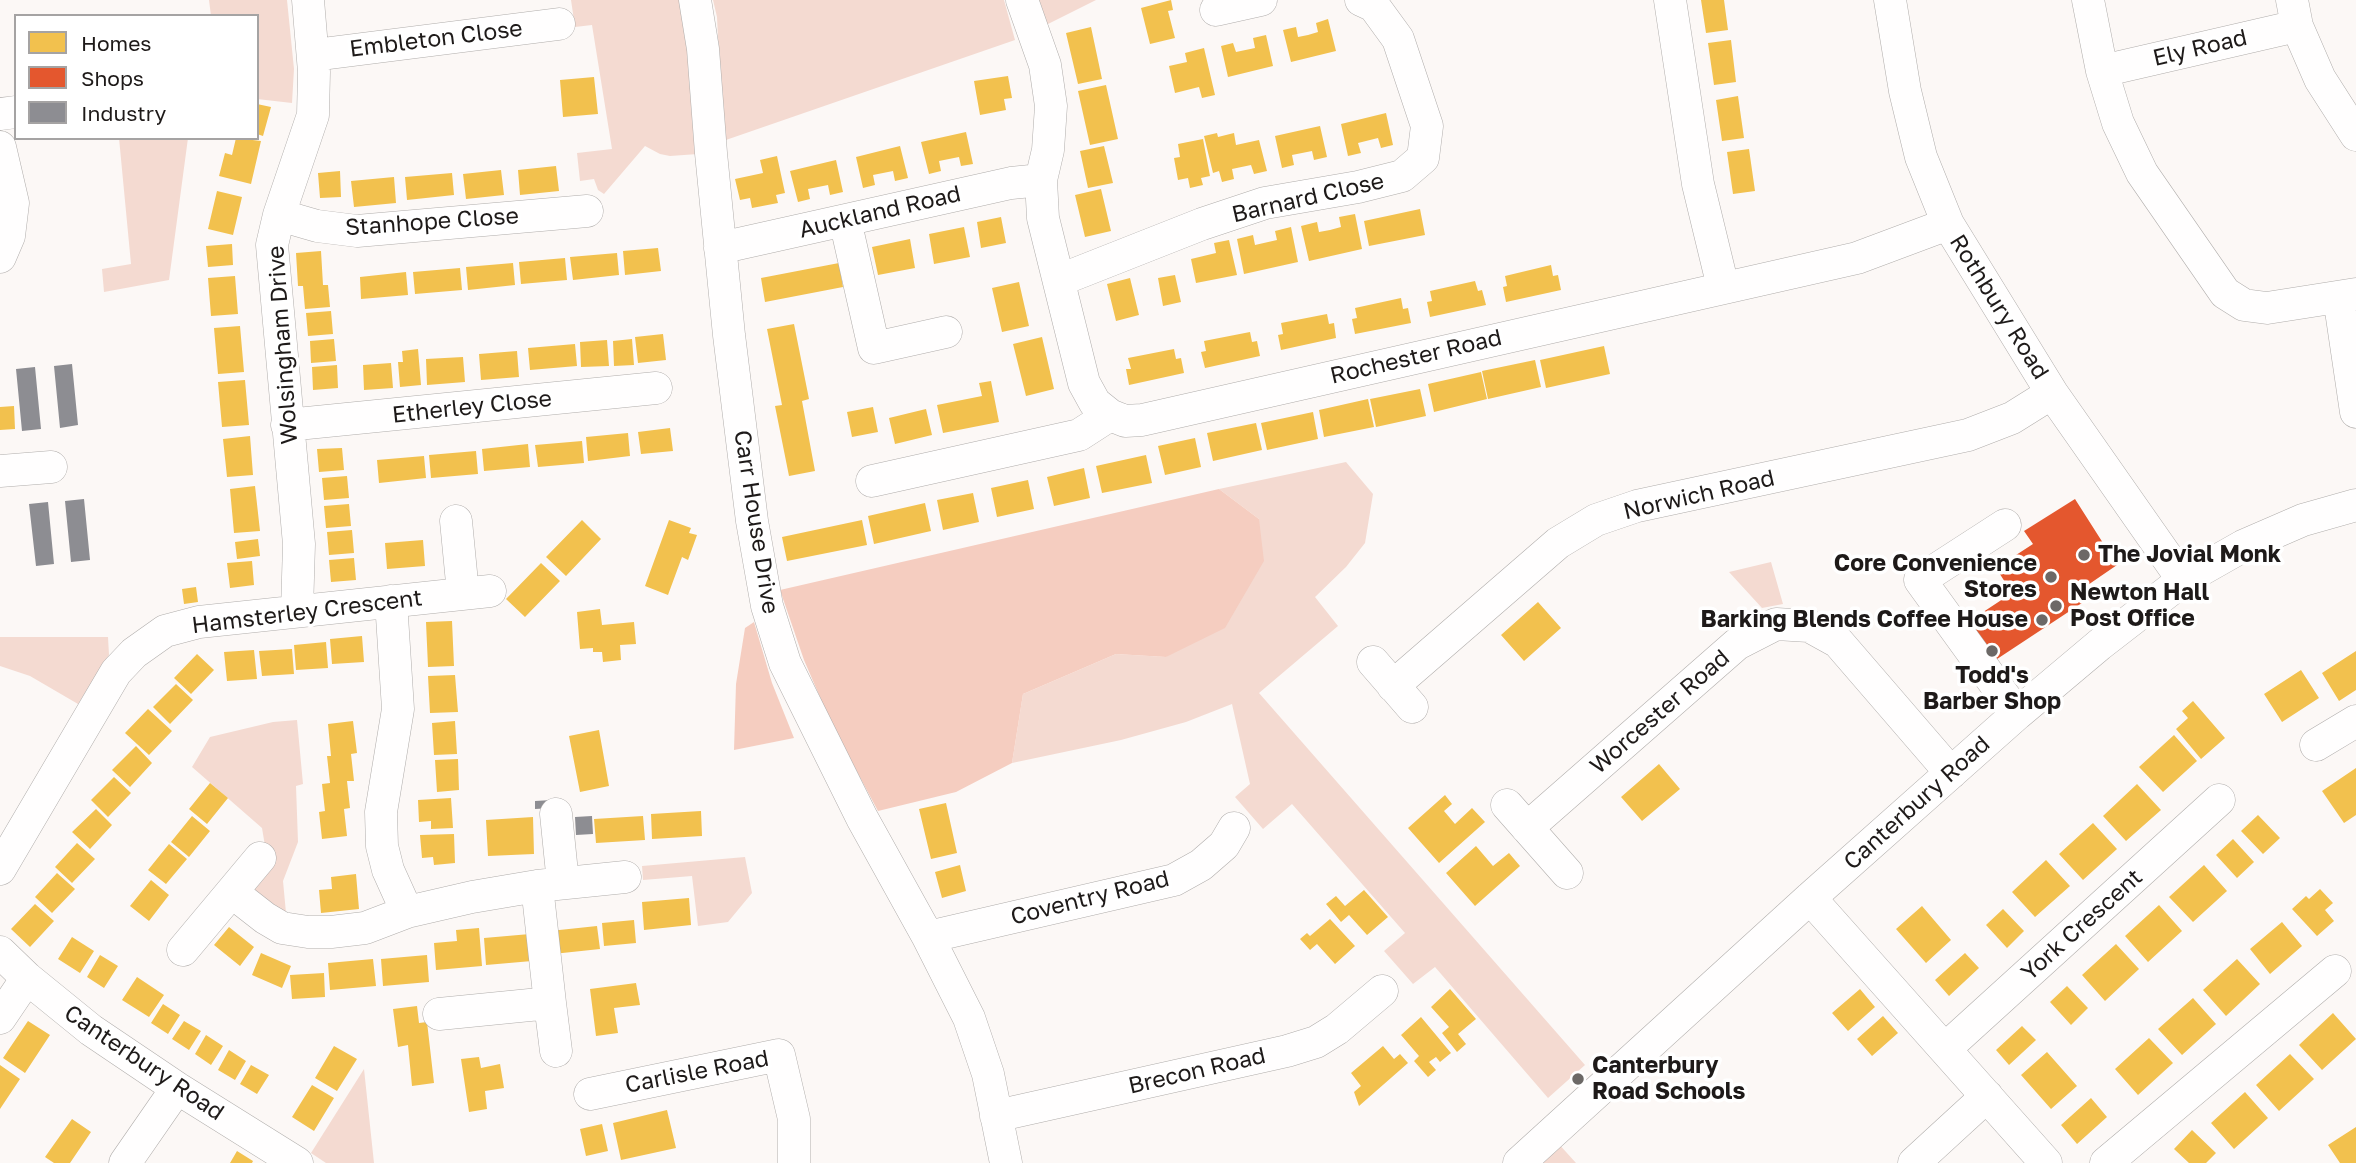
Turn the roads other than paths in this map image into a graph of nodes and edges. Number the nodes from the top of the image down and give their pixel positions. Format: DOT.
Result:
graph roads {
  1 [pos="308,0"];
  2 [pos="695,0"];
  3 [pos="1022,0"];
  4 [pos="1261,0"];
  5 [pos="1361,0"];
  6 [pos="1670,0"];
  7 [pos="1891,0"];
  8 [pos="2088,0"];
  9 [pos="1216,10"];
  10 [pos="2295,13"];
  11 [pos="559,24"];
  12 [pos="314,55"];
  13 [pos="2102,71"];
  14 [pos="2354,127"];
  15 [pos="0,147"];
  16 [pos="1041,180"];
  17 [pos="587,211"];
  18 [pos="279,215"];
  19 [pos="845,220"];
  20 [pos="1948,224"];
  21 [pos="720,248"];
  22 [pos="0,257"];
  23 [pos="1060,280"];
  24 [pos="1723,287"];
  25 [pos="2348,296"];
  26 [pos="946,332"];
  27 [pos="656,388"];
  28 [pos="2052,393"];
  29 [pos="2356,412"];
  30 [pos="1110,415"];
  31 [pos="287,425"];
  32 [pos="51,467"];
  33 [pos="0,471"];
  34 [pos="872,481"];
  35 [pos="2356,505"];
  36 [pos="456,521"];
  37 [pos="2006,525"];
  38 [pos="2183,580"];
  39 [pos="391,601"];
  40 [pos="297,611"];
  41 [pos="1373,662"];
  42 [pos="2017,714"];
  43 [pos="2356,722"];
  44 [pos="2316,745"];
  45 [pos="1951,773"];
  46 [pos="2219,800"];
  47 [pos="1507,804"];
  48 [pos="556,814"];
  49 [pos="1234,828"];
  50 [pos="1527,828"];
  51 [pos="260,858"];
  52 [pos="0,869"];
  53 [pos="1567,873"];
  54 [pos="625,877"];
  55 [pos="550,884"];
  56 [pos="233,894"];
  57 [pos="1810,898"];
  58 [pos="407,912"];
  59 [pos="928,937"];
  60 [pos="183,950"];
  61 [pos="0,952"];
  62 [pos="2335,971"];
  63 [pos="27,978"];
  64 [pos="1382,990"];
  65 [pos="550,1003"];
  66 [pos="439,1014"];
  67 [pos="0,1018"];
  68 [pos="1945,1049"];
  69 [pos="556,1051"];
  70 [pos="177,1088"];
  71 [pos="590,1094"];
  72 [pos="1987,1097"];
  73 [pos="996,1116"];
  74 [pos="125,1163"];
  75 [pos="298,1163"];
  76 [pos="793,1163"];
  77 [pos="1006,1163"];
  78 [pos="1519,1163"];
  79 [pos="1914,1163"];
  80 [pos="2046,1163"];
  81 [pos="2106,1163"];
  1 -- 12 [label="street, Wolsingham Drive"];
  2 -- 21 [label="street, Carr House Drive"];
  3 -- 16 [label="street"];
  4 -- 9 [label="street"];
  5 -- 23 [label="street, Barnard Close"];
  6 -- 24 [label="street"];
  7 -- 20 [label="street, Rothbury Road"];
  8 -- 13 [label="street"];
  10 -- 13 [label="street, Ely Road"];
  10 -- 14 [label="street"];
  11 -- 12 [label="street, Embleton Close"];
  12 -- 18 [label="street, Wolsingham Drive"];
  13 -- 25 [label="street"];
  15 -- 22 [label="street"];
  16 -- 19 [label="street, Auckland Road"];
  16 -- 23 [label="street"];
  17 -- 18 [label="street, Stanhope Close"];
  18 -- 31 [label="street, Wolsingham Drive"];
  19 -- 21 [label="street, Auckland Road"];
  19 -- 26 [label="street"];
  20 -- 24 [label="street, Rochester Road"];
  20 -- 28 [label="street, Rothbury Road"];
  21 -- 59 [label="street, Carr House Drive"];
  23 -- 30 [label="street"];
  24 -- 30 [label="street, Rochester Road"];
  25 -- 29 [label="street"];
  27 -- 31 [label="street, Etherley Close"];
  28 -- 38 [label="street, Rothbury Road"];
  28 -- 41 [label="street, Norwich Road"];
  30 -- 34 [label="street"];
  31 -- 40 [label="street, Wolsingham Drive"];
  32 -- 33 [label="street"];
  35 -- 38 [label="street, Canterbury Road"];
  36 -- 39 [label="street, Hamsterley Crescent"];
  37 -- 42 [label="street"];
  38 -- 42 [label="street, Canterbury Road"];
  39 -- 40 [label="street, Hamsterley Crescent"];
  39 -- 58 [label="street"];
  40 -- 52 [label="street, Hamsterley Crescent"];
  42 -- 45 [label="street, Canterbury Road"];
  43 -- 44 [label="street"];
  45 -- 50 [label="street, Worcester Road"];
  45 -- 57 [label="street, Canterbury Road"];
  46 -- 68 [label="street, York Crescent"];
  47 -- 50 [label="street"];
  48 -- 55 [label="street"];
  49 -- 59 [label="street, Coventry Road"];
  50 -- 53 [label="street"];
  51 -- 56 [label="street"];
  54 -- 55 [label="street"];
  55 -- 58 [label="street"];
  55 -- 65 [label="street"];
  56 -- 58 [label="street"];
  56 -- 60 [label="street"];
  57 -- 68 [label="street"];
  57 -- 78 [label="street, Canterbury Road"];
  59 -- 73 [label="street, Carr House Drive"];
  61 -- 63 [label="street, Canterbury Road"];
  62 -- 81 [label="street"];
  63 -- 67 [label="street"];
  63 -- 70 [label="street, Canterbury Road"];
  64 -- 73 [label="street, Brecon Road"];
  65 -- 66 [label="street"];
  65 -- 69 [label="street"];
  68 -- 72 [label="street"];
  70 -- 74 [label="street"];
  70 -- 75 [label="street, Canterbury Road"];
  71 -- 76 [label="street, Carlisle Road"];
  72 -- 79 [label="street"];
  72 -- 80 [label="street"];
  73 -- 77 [label="street, Carr House Drive"];
}
